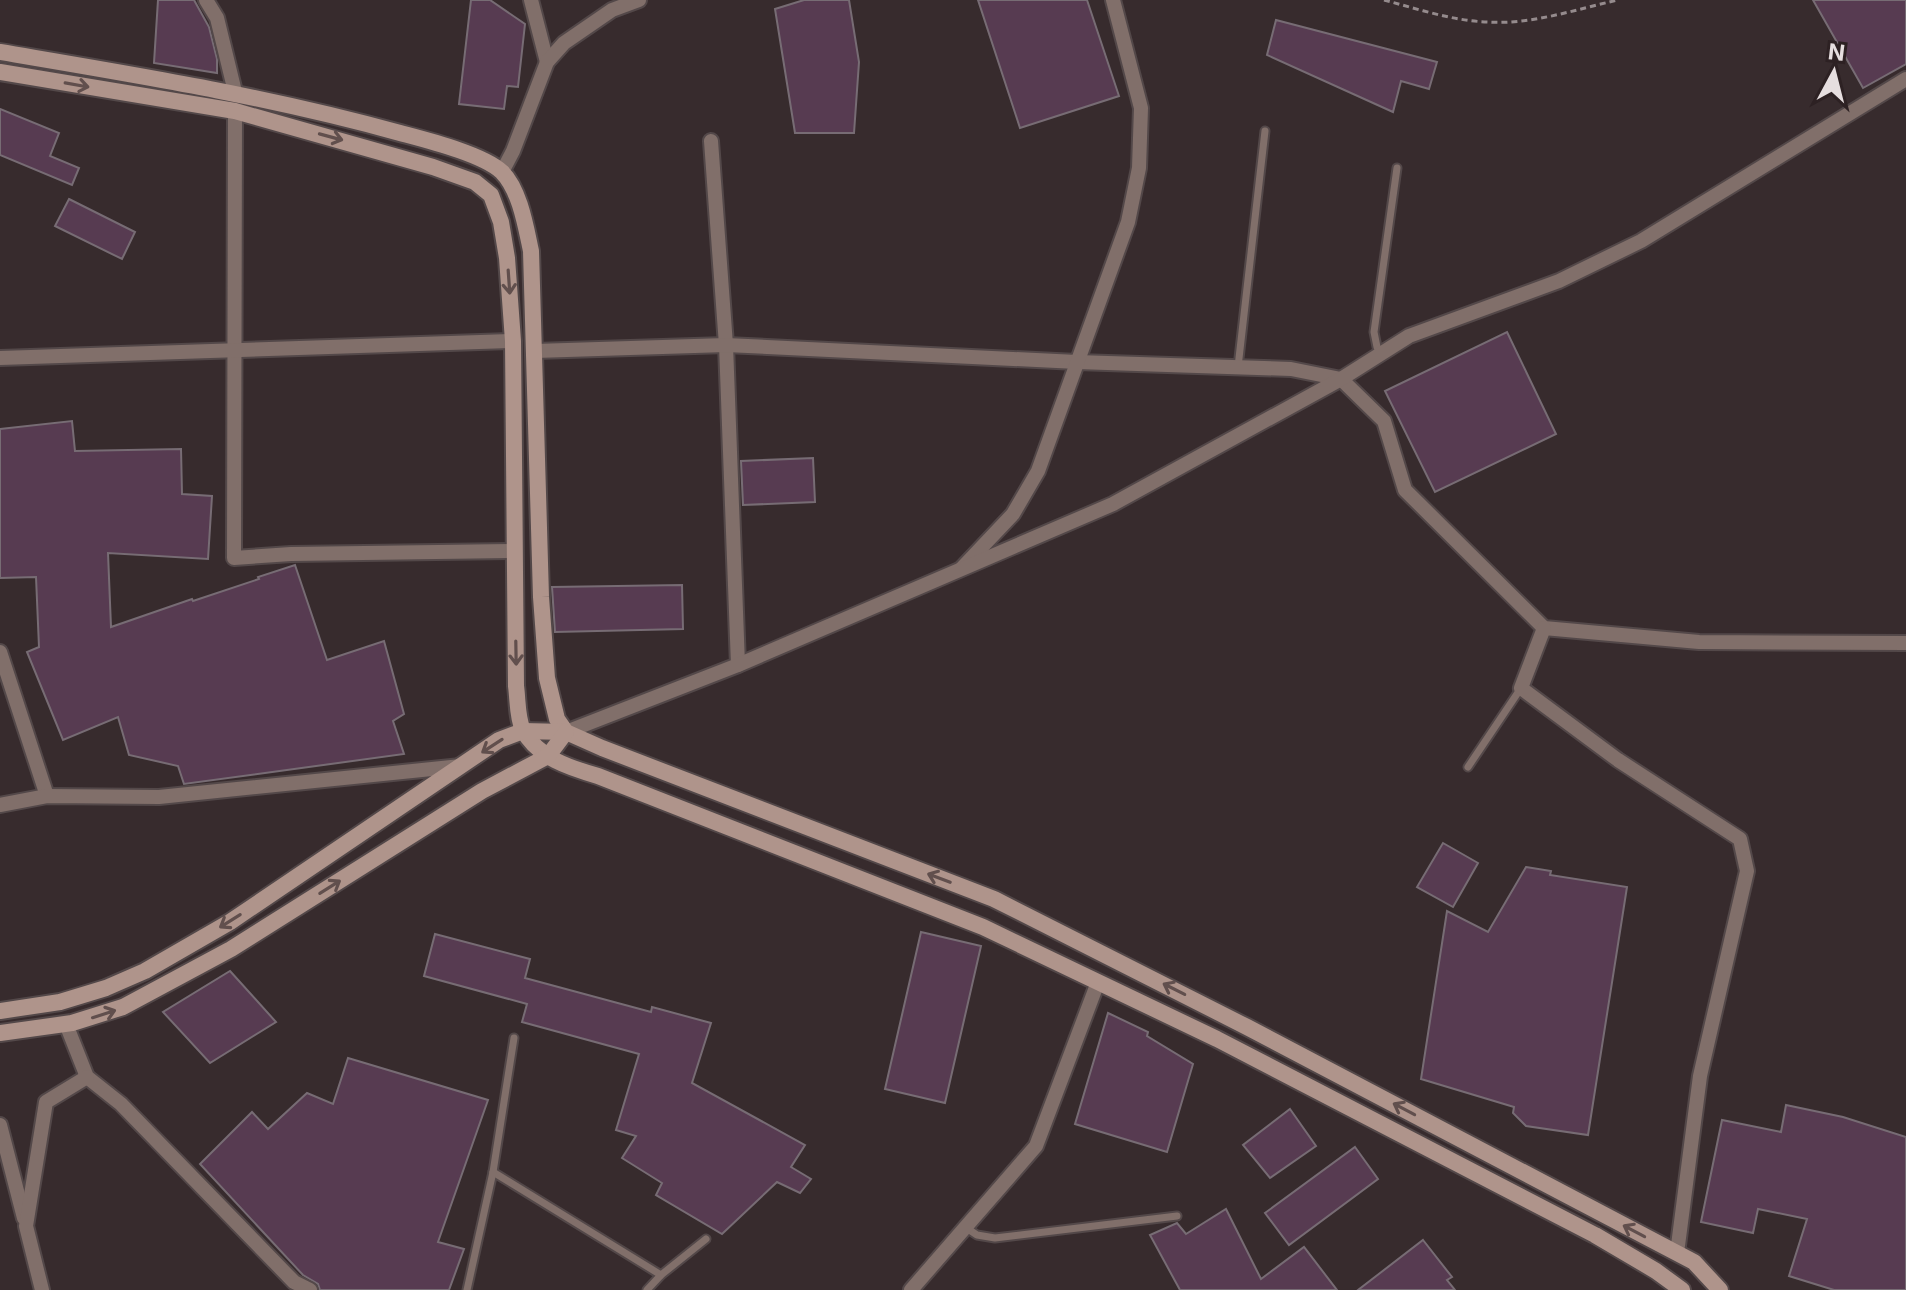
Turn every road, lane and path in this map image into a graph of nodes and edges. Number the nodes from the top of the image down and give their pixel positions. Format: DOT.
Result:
graph roads {
  1 [pos="206,0"];
  2 [pos="531,0"];
  3 [pos="639,0"];
  4 [pos="1113,0"];
  5 [pos="1384,0"];
  6 [pos="1618,0"];
  7 [pos="0,52"];
  8 [pos="547,62"];
  9 [pos="0,72"];
  10 [pos="1906,79"];
  11 [pos="235,92"];
  12 [pos="235,111"];
  13 [pos="1265,131"];
  14 [pos="711,141"];
  15 [pos="1397,168"];
  16 [pos="502,172"];
  17 [pos="483,189"];
  18 [pos="513,341"];
  19 [pos="726,345"];
  20 [pos="233,351"];
  21 [pos="535,351"];
  22 [pos="1381,354"];
  23 [pos="0,358"];
  24 [pos="1077,362"];
  25 [pos="1238,367"];
  26 [pos="1341,379"];
  27 [pos="515,551"];
  28 [pos="958,572"];
  29 [pos="541,597"];
  30 [pos="515,599"];
  31 [pos="1544,628"];
  32 [pos="1906,643"];
  33 [pos="0,652"];
  34 [pos="738,665"];
  35 [pos="1521,688"];
  36 [pos="523,731"];
  37 [pos="566,732"];
  38 [pos="548,756"];
  39 [pos="464,765"];
  40 [pos="1468,767"];
  41 [pos="47,796"];
  42 [pos="0,805"];
  43 [pos="1098,982"];
  44 [pos="0,1011"];
  45 [pos="66,1024"];
  46 [pos="0,1033"];
  47 [pos="514,1038"];
  48 [pos="87,1077"];
  49 [pos="0,1125"];
  50 [pos="493,1172"];
  51 [pos="1177,1216"];
  52 [pos="26,1226"];
  53 [pos="965,1227"];
  54 [pos="706,1239"];
  55 [pos="1677,1253"];
  56 [pos="661,1275"];
  57 [pos="42,1290"];
  58 [pos="310,1290"];
  59 [pos="467,1290"];
  60 [pos="647,1290"];
  61 [pos="911,1290"];
  62 [pos="1682,1290"];
  63 [pos="1720,1290"];
  1 -- 11 [label="street"];
  2 -- 8 [label="street"];
  3 -- 8 [label="street"];
  4 -- 24 [label="street"];
  5 -- 6 [label="path"];
  7 -- 11 [label="street"];
  8 -- 16 [label="street"];
  9 -- 12 [label="street, one-way"];
  10 -- 22 [label="street"];
  11 -- 16 [label="street"];
  12 -- 17 [label="street, one-way"];
  12 -- 20 [label="street"];
  13 -- 25 [label="lane"];
  14 -- 19 [label="street"];
  15 -- 22 [label="lane"];
  16 -- 17 [label="street"];
  16 -- 21 [label="street"];
  17 -- 18 [label="street, one-way"];
  18 -- 20 [label="street"];
  18 -- 27 [label="street"];
  19 -- 21 [label="street"];
  19 -- 24 [label="street"];
  19 -- 34 [label="street"];
  20 -- 23 [label="street"];
  20 -- 27 [label="street"];
  21 -- 29 [label="street"];
  22 -- 26 [label="street"];
  24 -- 25 [label="street"];
  24 -- 28 [label="street"];
  25 -- 26 [label="street"];
  26 -- 28 [label="street"];
  26 -- 31 [label="street"];
  27 -- 30 [label="street"];
  28 -- 34 [label="street"];
  29 -- 30 [label="street"];
  29 -- 37 [label="street"];
  30 -- 36 [label="street, one-way"];
  31 -- 32 [label="street"];
  31 -- 35 [label="street"];
  33 -- 41 [label="street"];
  34 -- 37 [label="street"];
  35 -- 40 [label="lane"];
  35 -- 55 [label="street"];
  36 -- 37 [label="street"];
  36 -- 38 [label="street"];
  36 -- 39 [label="street, one-way"];
  37 -- 38 [label="street"];
  55 -- 37 [label="street, one-way"];
  38 -- 43 [label="street"];
  45 -- 38 [label="street, one-way"];
  39 -- 41 [label="street"];
  39 -- 44 [label="street, one-way"];
  41 -- 42 [label="street"];
  43 -- 53 [label="street"];
  43 -- 62 [label="street"];
  45 -- 46 [label="street"];
  45 -- 48 [label="street"];
  47 -- 50 [label="lane"];
  48 -- 52 [label="street"];
  48 -- 58 [label="street"];
  49 -- 52 [label="street"];
  50 -- 56 [label="lane"];
  50 -- 59 [label="lane"];
  51 -- 53 [label="lane"];
  52 -- 57 [label="street"];
  53 -- 61 [label="street"];
  54 -- 56 [label="lane"];
  55 -- 63 [label="street"];
  56 -- 60 [label="lane"];
}
